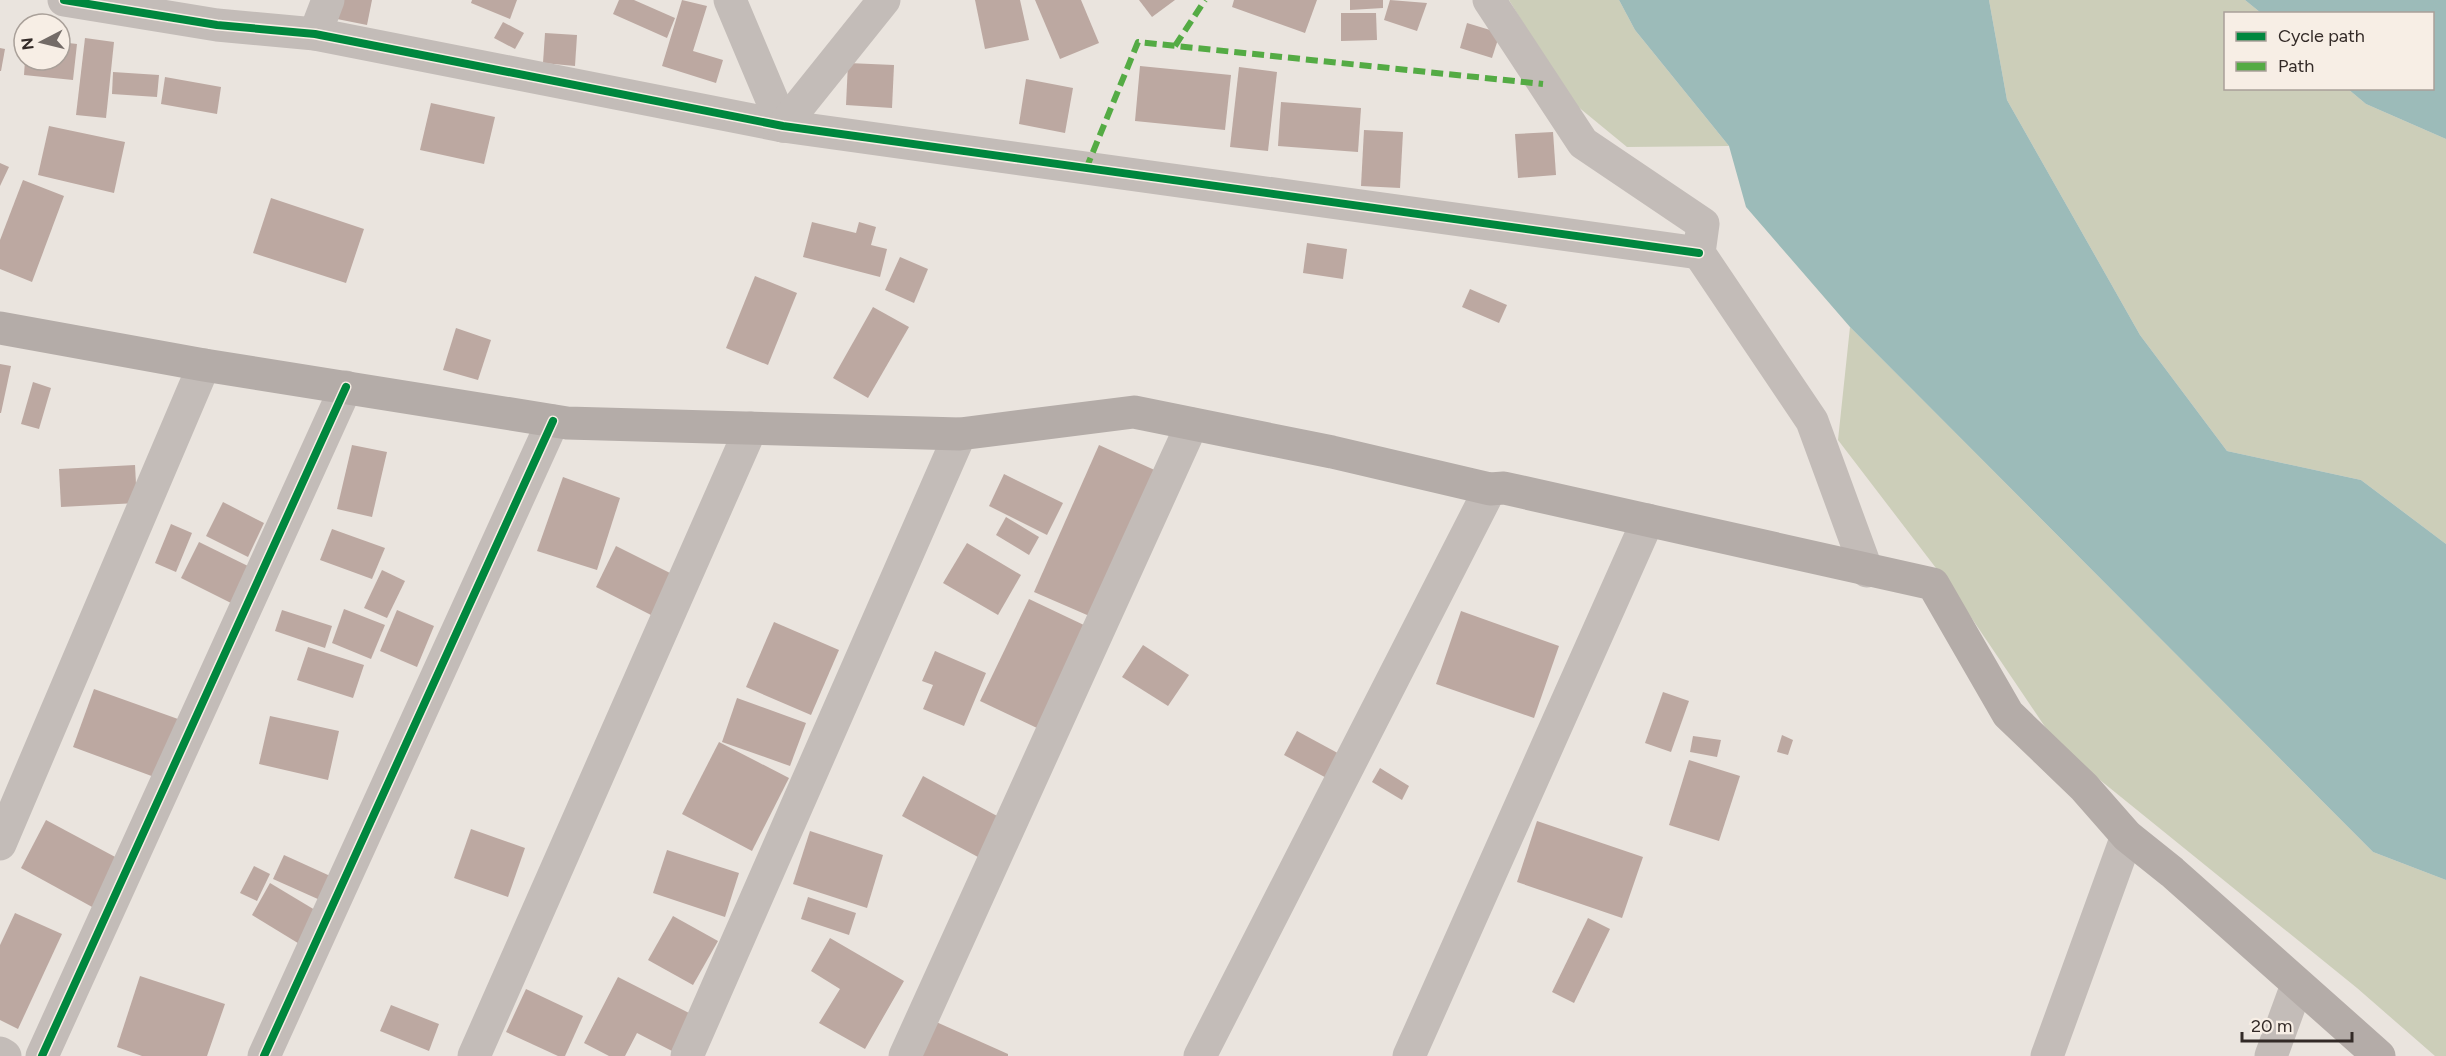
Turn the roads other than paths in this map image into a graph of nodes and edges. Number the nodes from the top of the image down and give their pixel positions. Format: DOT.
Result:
graph roads {
  1 [pos="64,0"];
  2 [pos="328,0"];
  3 [pos="730,0"];
  4 [pos="885,0"];
  5 [pos="1489,0"];
  6 [pos="130,5"];
  7 [pos="315,34"];
  8 [pos="783,126"];
  9 [pos="1699,253"];
  10 [pos="0,328"];
  11 [pos="204,365"];
  12 [pos="346,387"];
  13 [pos="553,421"];
  14 [pos="1192,424"];
  15 [pos="751,428"];
  16 [pos="960,434"];
  17 [pos="1491,489"];
  18 [pos="1648,520"];
  19 [pos="1867,571"];
  20 [pos="2127,836"];
  21 [pos="0,844"];
  22 [pos="2297,985"];
  23 [pos="0,1053"];
  24 [pos="5,1056"];
  25 [pos="42,1056"];
  26 [pos="264,1056"];
  27 [pos="474,1056"];
  28 [pos="687,1056"];
  29 [pos="905,1056"];
  30 [pos="1200,1056"];
  31 [pos="1409,1056"];
  32 [pos="2048,1056"];
  33 [pos="2271,1056"];
  34 [pos="2379,1056"];
  1 -- 6 [label="street"];
  2 -- 7 [label="street"];
  3 -- 8 [label="street"];
  4 -- 8 [label="street"];
  5 -- 9 [label="street"];
  6 -- 7 [label="street"];
  7 -- 8 [label="street"];
  8 -- 9 [label="street"];
  9 -- 19 [label="street"];
  10 -- 11 [label="main road"];
  11 -- 12 [label="main road"];
  11 -- 21 [label="street"];
  12 -- 13 [label="main road"];
  12 -- 25 [label="street"];
  13 -- 15 [label="main road"];
  13 -- 26 [label="street"];
  14 -- 16 [label="main road"];
  14 -- 17 [label="main road"];
  14 -- 29 [label="street"];
  15 -- 16 [label="main road"];
  15 -- 27 [label="street"];
  16 -- 28 [label="street"];
  17 -- 18 [label="main road"];
  17 -- 30 [label="street"];
  18 -- 19 [label="main road"];
  18 -- 31 [label="street"];
  19 -- 20 [label="main road"];
  20 -- 22 [label="main road"];
  20 -- 32 [label="street"];
  22 -- 33 [label="street"];
  22 -- 34 [label="main road"];
  23 -- 24 [label="street"];
}
